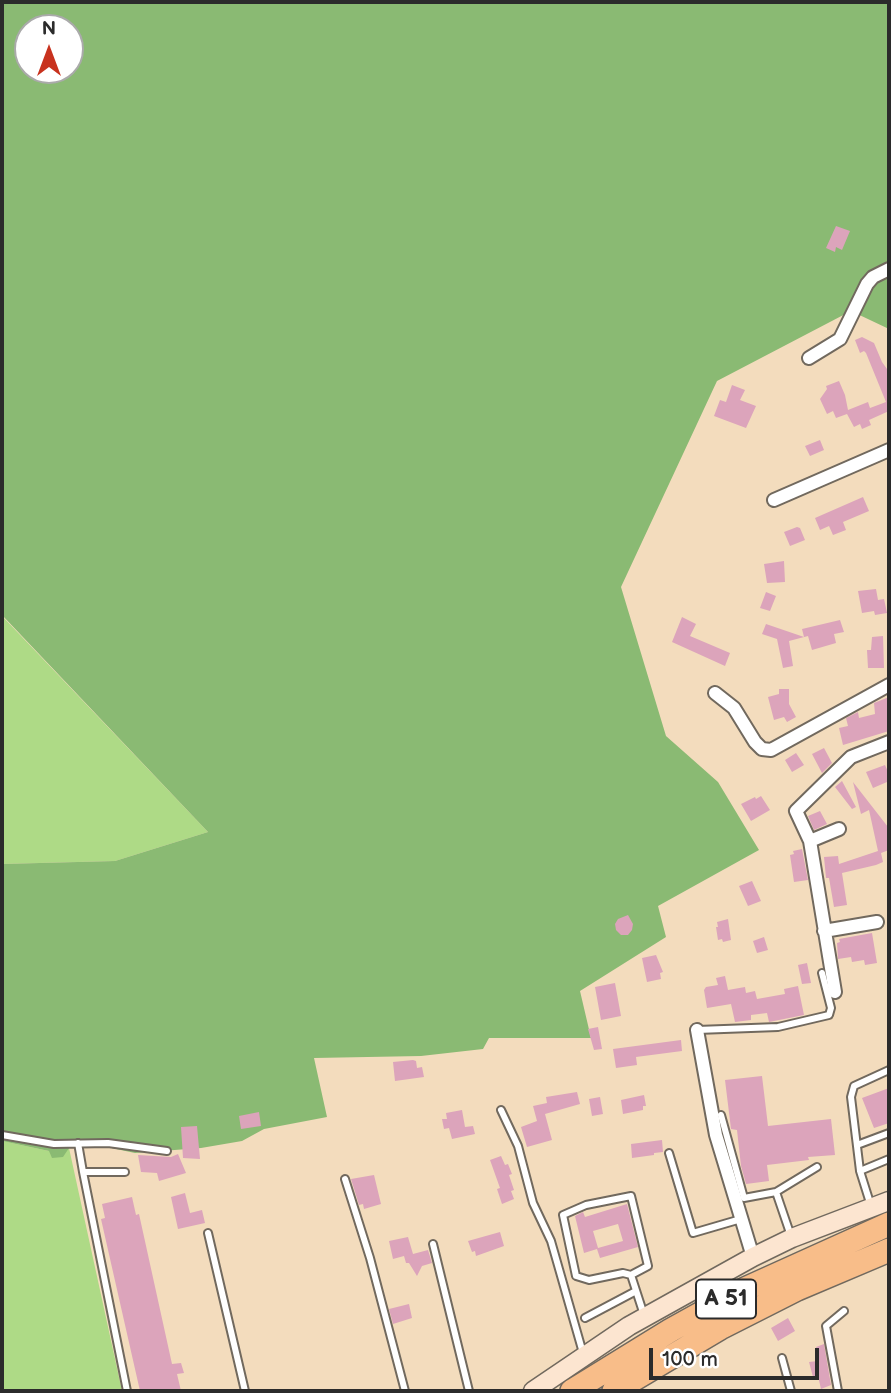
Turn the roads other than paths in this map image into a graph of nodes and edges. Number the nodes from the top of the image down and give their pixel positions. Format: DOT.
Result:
graph roads {
  1 [pos="889,269"];
  2 [pos="809,358"];
  3 [pos="889,450"];
  4 [pos="774,500"];
  5 [pos="889,685"];
  6 [pos="715,693"];
  7 [pos="889,742"];
  8 [pos="839,829"];
  9 [pos="810,841"];
  10 [pos="877,922"];
  11 [pos="824,930"];
  12 [pos="822,973"];
  13 [pos="835,992"];
  14 [pos="697,1030"];
  15 [pos="889,1070"];
  16 [pos="501,1110"];
  17 [pos="721,1115"];
  18 [pos="889,1132"];
  19 [pos="2,1135"];
  20 [pos="78,1143"];
  21 [pos="857,1144"];
  22 [pos="167,1151"];
  23 [pos="669,1153"];
  24 [pos="889,1159"];
  25 [pos="817,1167"];
  26 [pos="860,1171"];
  27 [pos="83,1172"];
  28 [pos="125,1172"];
  29 [pos="345,1179"];
  30 [pos="776,1192"];
  31 [pos="889,1201"];
  32 [pos="872,1208"];
  33 [pos="741,1219"];
  34 [pos="889,1224"];
  35 [pos="208,1233"];
  36 [pos="792,1238"];
  37 [pos="433,1244"];
  38 [pos="889,1250"];
  39 [pos="753,1257"];
  40 [pos="631,1275"];
  41 [pos="636,1291"];
  42 [pos="844,1311"];
  43 [pos="644,1317"];
  44 [pos="585,1318"];
  45 [pos="583,1355"];
  46 [pos="782,1358"];
  47 [pos="127,1391"];
  48 [pos="245,1391"];
  49 [pos="405,1391"];
  50 [pos="469,1391"];
  51 [pos="533,1391"];
  52 [pos="572,1391"];
  53 [pos="614,1391"];
  54 [pos="791,1391"];
  55 [pos="838,1391"];
  1 -- 2 [label="street"];
  3 -- 4 [label="street"];
  5 -- 6 [label="street"];
  7 -- 9 [label="street"];
  8 -- 9 [label="street"];
  9 -- 11 [label="street"];
  10 -- 11 [label="street"];
  11 -- 13 [label="street"];
  12 -- 14 [label="lane"];
  14 -- 33 [label="street"];
  15 -- 21 [label="lane"];
  16 -- 45 [label="lane"];
  17 -- 30 [label="lane"];
  18 -- 21 [label="lane"];
  19 -- 20 [label="lane"];
  20 -- 22 [label="lane"];
  20 -- 27 [label="lane"];
  21 -- 26 [label="lane"];
  23 -- 33 [label="lane"];
  24 -- 26 [label="lane"];
  25 -- 30 [label="lane"];
  26 -- 32 [label="lane"];
  27 -- 28 [label="lane"];
  27 -- 47 [label="lane"];
  29 -- 49 [label="lane"];
  30 -- 36 [label="lane"];
  31 -- 32 [label="street"];
  32 -- 36 [label="street"];
  33 -- 39 [label="street"];
  34 -- 52 [label="highway, A 51"];
  35 -- 48 [label="lane"];
  36 -- 39 [label="street"];
  37 -- 50 [label="lane"];
  38 -- 53 [label="highway, A 51"];
  39 -- 43 [label="street"];
  40 -- 40 [label="lane"];
  40 -- 41 [label="lane"];
  41 -- 43 [label="lane"];
  41 -- 44 [label="lane"];
  42 -- 55 [label="lane"];
  43 -- 45 [label="street"];
  45 -- 51 [label="street"];
  46 -- 54 [label="lane"];
}
